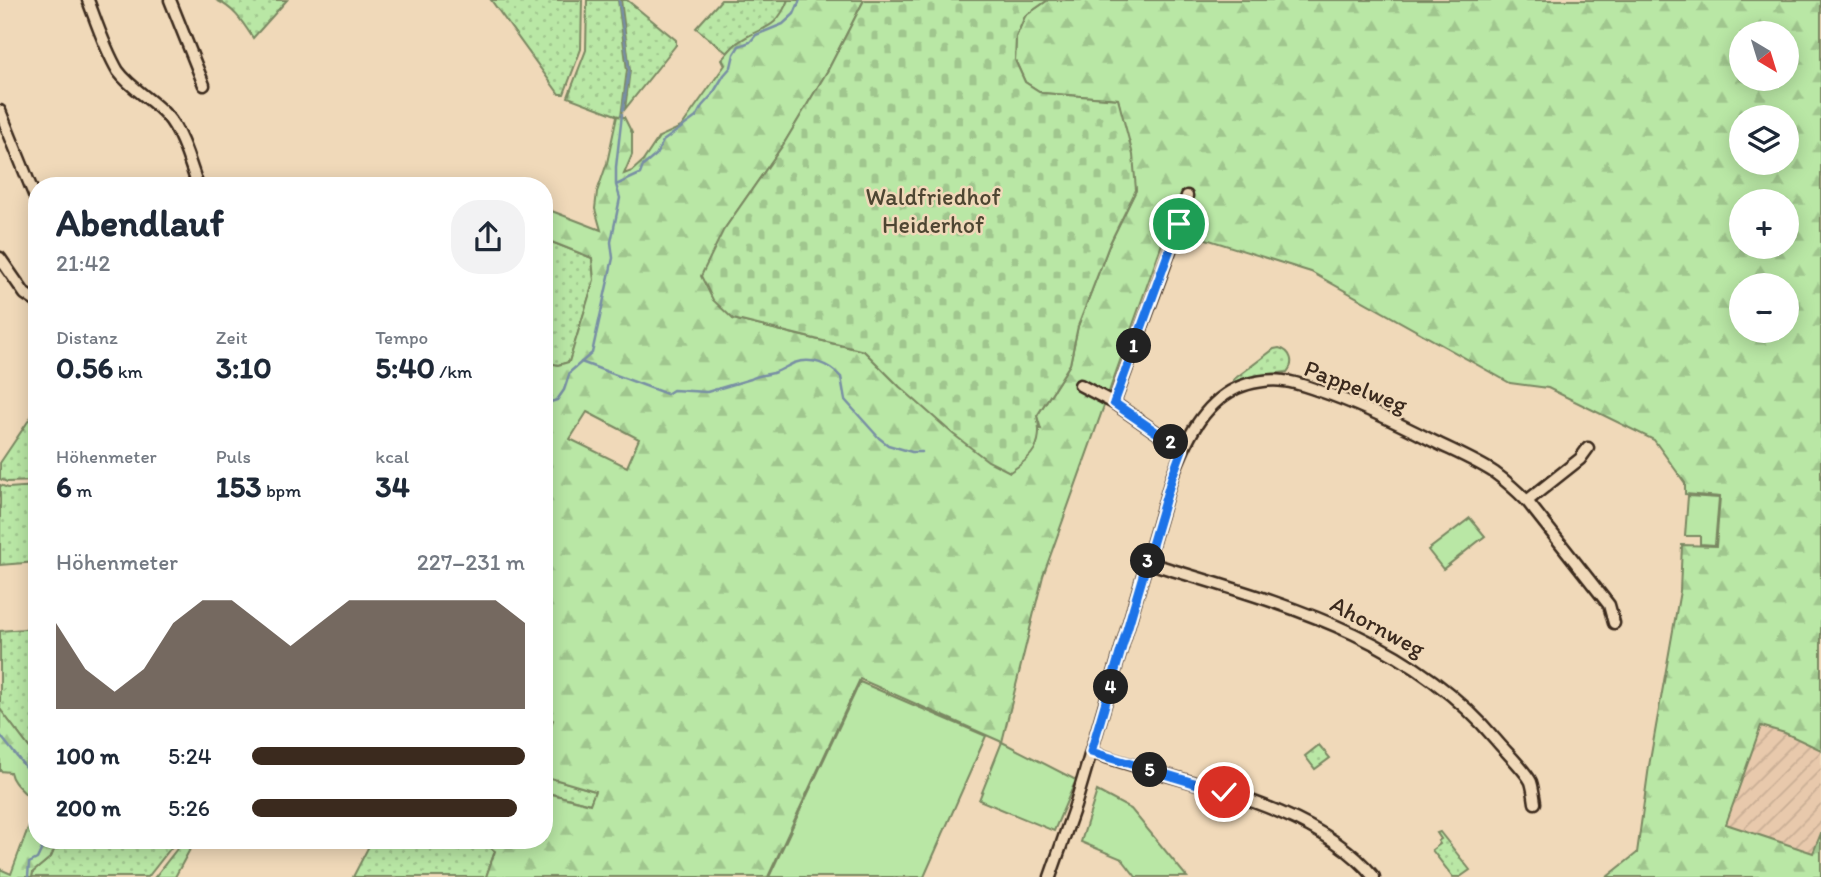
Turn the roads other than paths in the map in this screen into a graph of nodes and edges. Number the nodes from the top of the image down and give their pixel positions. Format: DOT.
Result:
graph roads {
  1 [pos="88,0"];
  2 [pos="170,0"];
  3 [pos="204,85"];
  4 [pos="0,111"];
  5 [pos="194,177"];
  6 [pos="28,180"];
  7 [pos="1188,195"];
  8 [pos="0,258"];
  9 [pos="28,295"];
  10 [pos="1080,385"];
  11 [pos="1114,403"];
  12 [pos="1588,447"];
  13 [pos="1182,450"];
  14 [pos="1527,501"];
  15 [pos="1147,564"];
  16 [pos="1614,623"];
  17 [pos="1091,752"];
  18 [pos="1535,803"];
  19 [pos="1050,877"];
  20 [pos="1374,877"];
  1 -- 5 [label="street"];
  2 -- 3 [label="street"];
  4 -- 6 [label="street"];
  7 -- 11 [label="street"];
  8 -- 9 [label="street"];
  10 -- 11 [label="street"];
  11 -- 13 [label="street"];
  12 -- 14 [label="street"];
  13 -- 14 [label="street, Pappelweg"];
  13 -- 15 [label="street, Pappelweg"];
  14 -- 16 [label="street, Pappelweg"];
  15 -- 17 [label="street, Pappelweg"];
  15 -- 18 [label="street, Ahornweg"];
  17 -- 19 [label="street, Pappelweg"];
  17 -- 20 [label="street"];
}
